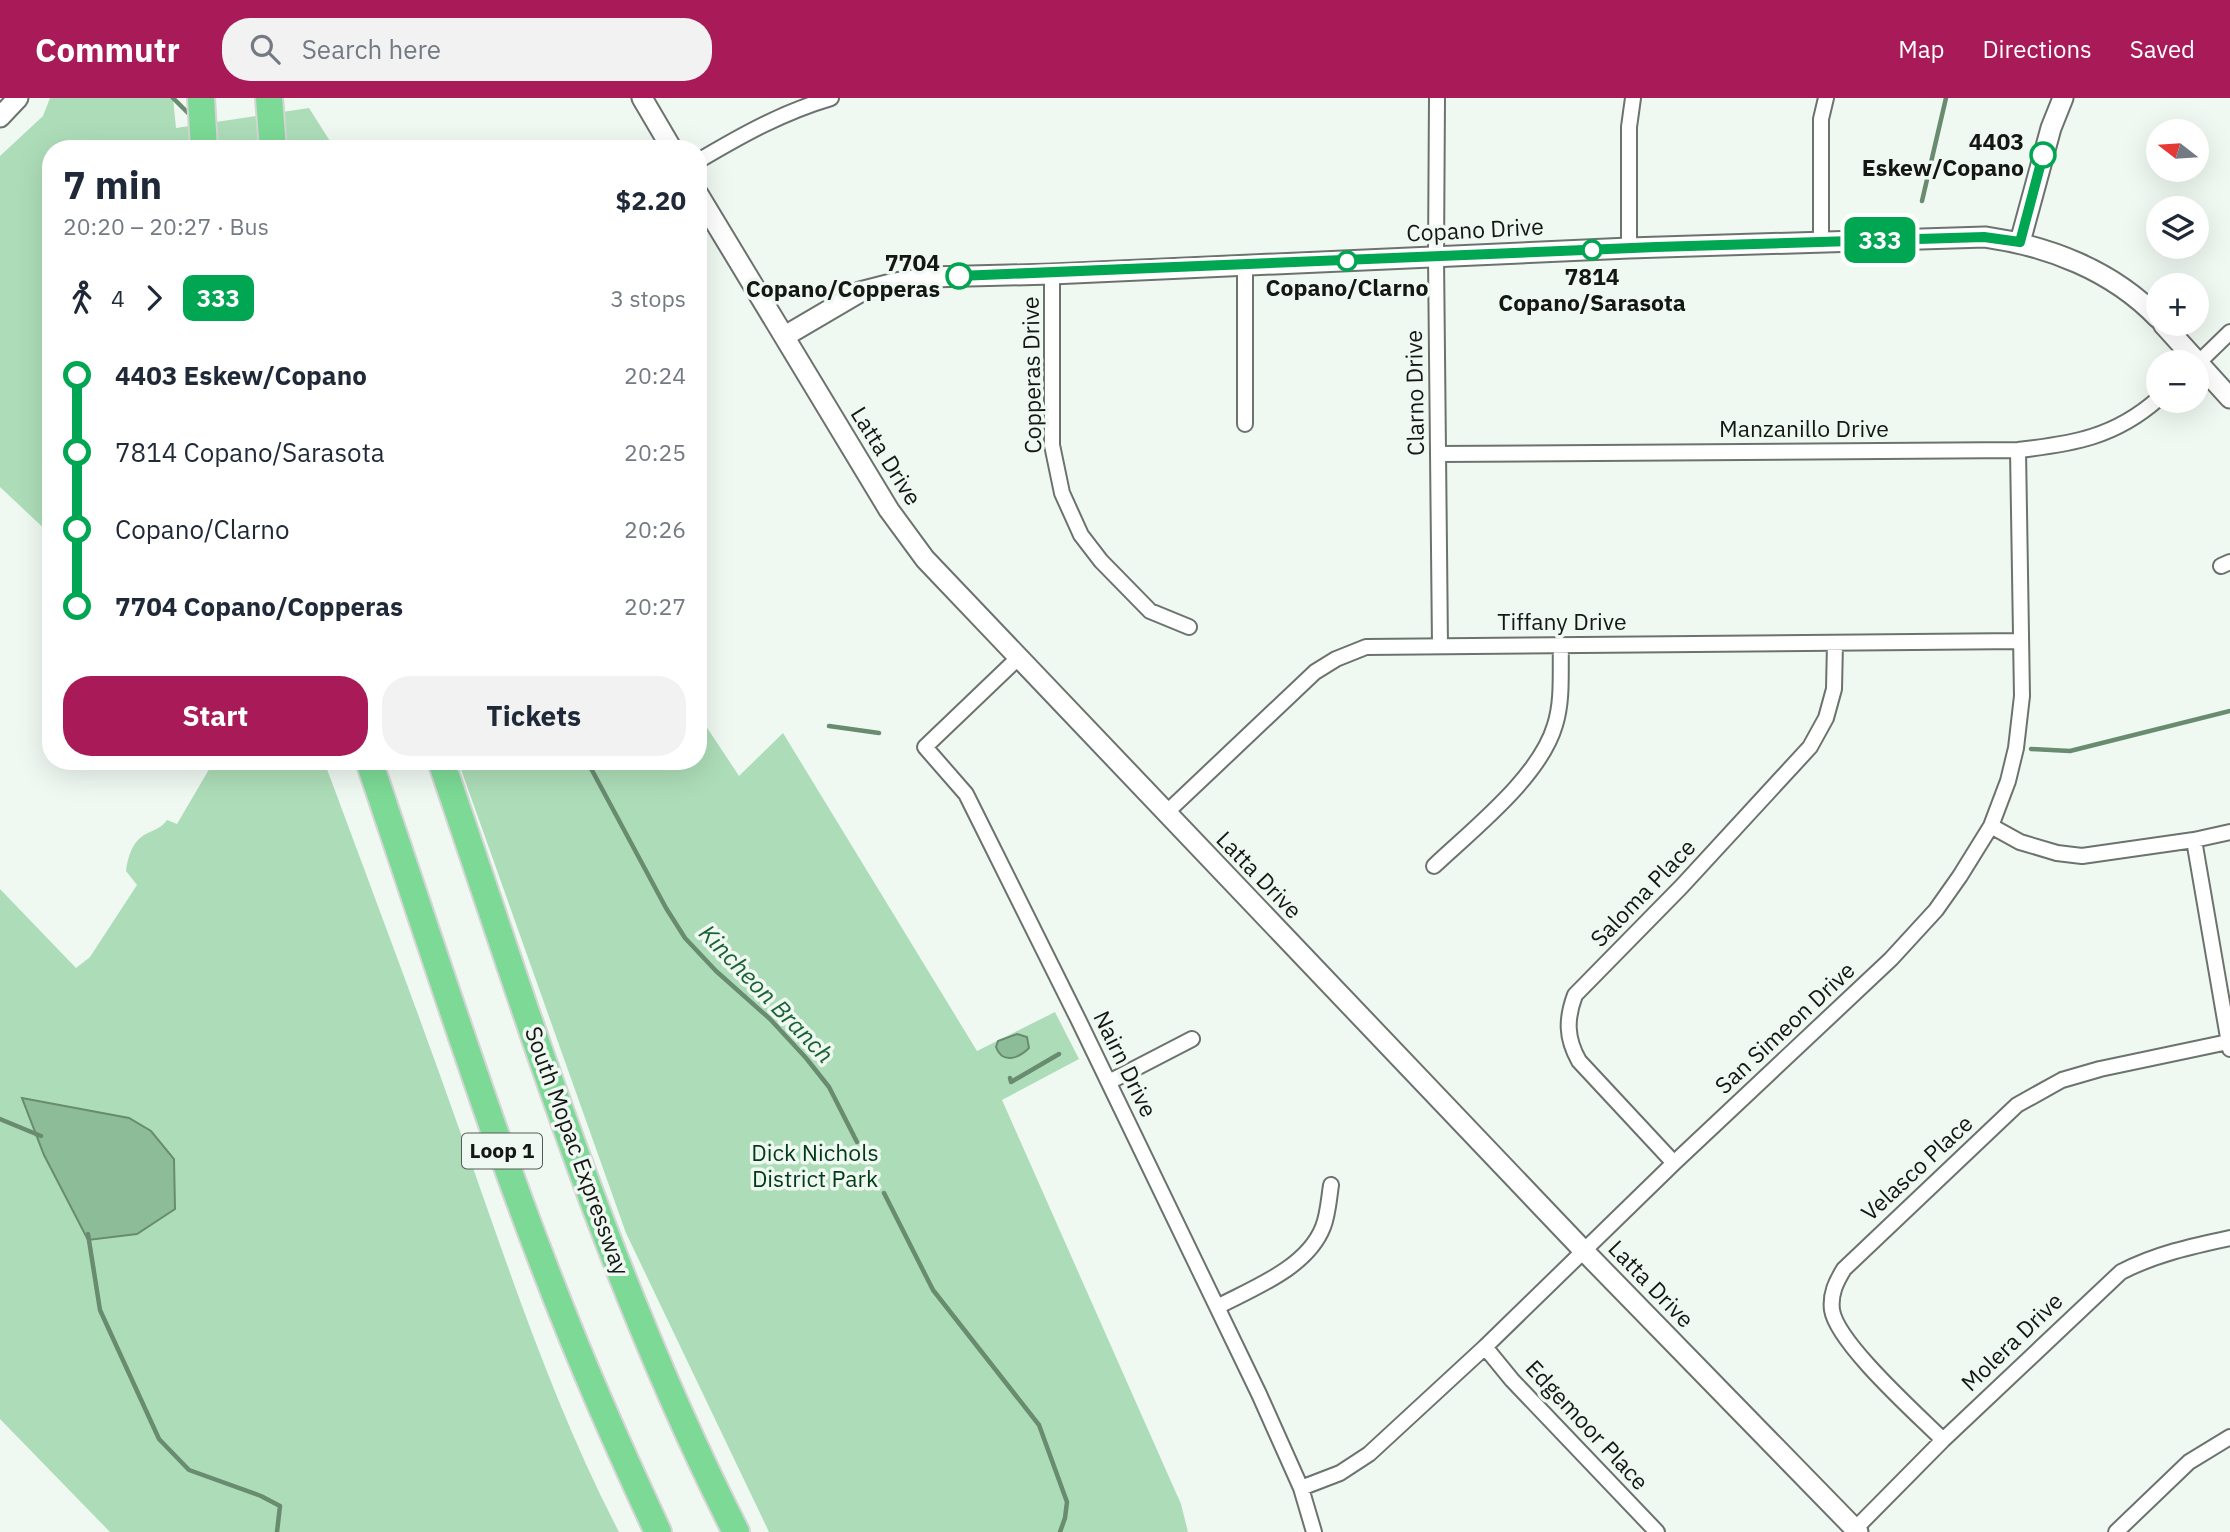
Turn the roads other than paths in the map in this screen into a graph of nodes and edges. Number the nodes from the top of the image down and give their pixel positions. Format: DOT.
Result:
graph roads {
  1 [pos="18,98"];
  2 [pos="201,98"];
  3 [pos="269,98"];
  4 [pos="642,98"];
  5 [pos="831,98"];
  6 [pos="1437,98"];
  7 [pos="1633,98"];
  8 [pos="1826,98"];
  9 [pos="2063,98"];
  10 [pos="0,117"];
  11 [pos="203,140"];
  12 [pos="271,140"];
  13 [pos="666,140"];
  14 [pos="707,156"];
  15 [pos="707,209"];
  16 [pos="1821,242"];
  17 [pos="2020,242"];
  18 [pos="1629,248"];
  19 [pos="1436,257"];
  20 [pos="1245,266"];
  21 [pos="1052,274"];
  22 [pos="2146,307"];
  23 [pos="2230,332"];
  24 [pos="785,336"];
  25 [pos="2174,336"];
  26 [pos="2186,350"];
  27 [pos="2209,352"];
  28 [pos="2209,375"];
  29 [pos="2230,398"];
  30 [pos="2146,409"];
  31 [pos="1245,424"];
  32 [pos="2018,450"];
  33 [pos="1438,454"];
  34 [pos="1189,627"];
  35 [pos="2021,641"];
  36 [pos="1835,643"];
  37 [pos="1561,645"];
  38 [pos="1440,646"];
  39 [pos="1018,658"];
  40 [pos="372,770"];
  41 [pos="443,770"];
  42 [pos="1166,813"];
  43 [pos="1990,826"];
  44 [pos="2230,832"];
  45 [pos="2194,840"];
  46 [pos="1434,866"];
  47 [pos="1192,1039"];
  48 [pos="2229,1046"];
  49 [pos="1109,1082"];
  50 [pos="1674,1163"];
  51 [pos="1331,1185"];
  52 [pos="2230,1238"];
  53 [pos="1584,1251"];
  54 [pos="1217,1307"];
  55 [pos="1485,1347"];
  56 [pos="2230,1437"];
  57 [pos="1943,1440"];
  58 [pos="1301,1488"];
  59 [pos="1857,1530"];
  60 [pos="658,1532"];
  61 [pos="736,1532"];
  62 [pos="1314,1532"];
  63 [pos="1657,1532"];
  64 [pos="2116,1532"];
  1 -- 10 [label="street"];
  2 -- 11 [label="highway"];
  3 -- 12 [label="highway"];
  4 -- 13 [label="street"];
  5 -- 14 [label="street"];
  6 -- 19 [label="street, Clarno Drive"];
  7 -- 18 [label="street"];
  8 -- 16 [label="street"];
  9 -- 17 [label="street"];
  15 -- 24 [label="street, Latta Drive"];
  16 -- 17 [label="street, Copano Drive"];
  16 -- 18 [label="street, Copano Drive"];
  17 -- 22 [label="street, Copano Drive"];
  18 -- 19 [label="street, Copano Drive"];
  19 -- 20 [label="street, Copano Drive"];
  19 -- 33 [label="street, Clarno Drive"];
  20 -- 21 [label="street, Copano Drive"];
  20 -- 31 [label="street"];
  21 -- 24 [label="street, Copano Drive"];
  21 -- 34 [label="street, Copperas Drive"];
  23 -- 27 [label="street"];
  24 -- 39 [label="street, Latta Drive"];
  25 -- 26 [label="street"];
  28 -- 29 [label="street"];
  30 -- 32 [label="street, Manzanillo Drive"];
  32 -- 33 [label="street, Manzanillo Drive"];
  32 -- 35 [label="street, San Simeon Drive"];
  33 -- 38 [label="street, Clarno Drive"];
  35 -- 36 [label="street, Tiffany Drive"];
  35 -- 43 [label="street, San Simeon Drive"];
  36 -- 37 [label="street, Tiffany Drive"];
  36 -- 50 [label="street, Saloma Place"];
  37 -- 38 [label="street, Tiffany Drive"];
  37 -- 46 [label="street"];
  38 -- 42 [label="street, Tiffany Drive"];
  39 -- 42 [label="street, Latta Drive"];
  39 -- 49 [label="street, Nairn Drive"];
  40 -- 60 [label="highway, Loop 1"];
  41 -- 61 [label="highway, South Mopac Expressway / Loop 1"];
  42 -- 53 [label="street, Latta Drive"];
  43 -- 45 [label="street"];
  43 -- 50 [label="street, San Simeon Drive"];
  44 -- 45 [label="street"];
  45 -- 48 [label="street"];
  47 -- 49 [label="street"];
  48 -- 57 [label="street, Velasco Place"];
  49 -- 54 [label="street, Nairn Drive"];
  50 -- 53 [label="street, San Simeon Drive"];
  51 -- 54 [label="street"];
  52 -- 57 [label="street, Molera Drive"];
  53 -- 55 [label="street, San Simeon Drive"];
  53 -- 59 [label="street, Latta Drive"];
  54 -- 58 [label="street, Nairn Drive"];
  55 -- 58 [label="street, San Simeon Drive"];
  55 -- 63 [label="street, Edgemoor Place"];
  56 -- 64 [label="street"];
  57 -- 59 [label="street, Molera Drive"];
  58 -- 62 [label="street, Nairn Drive"];
}
